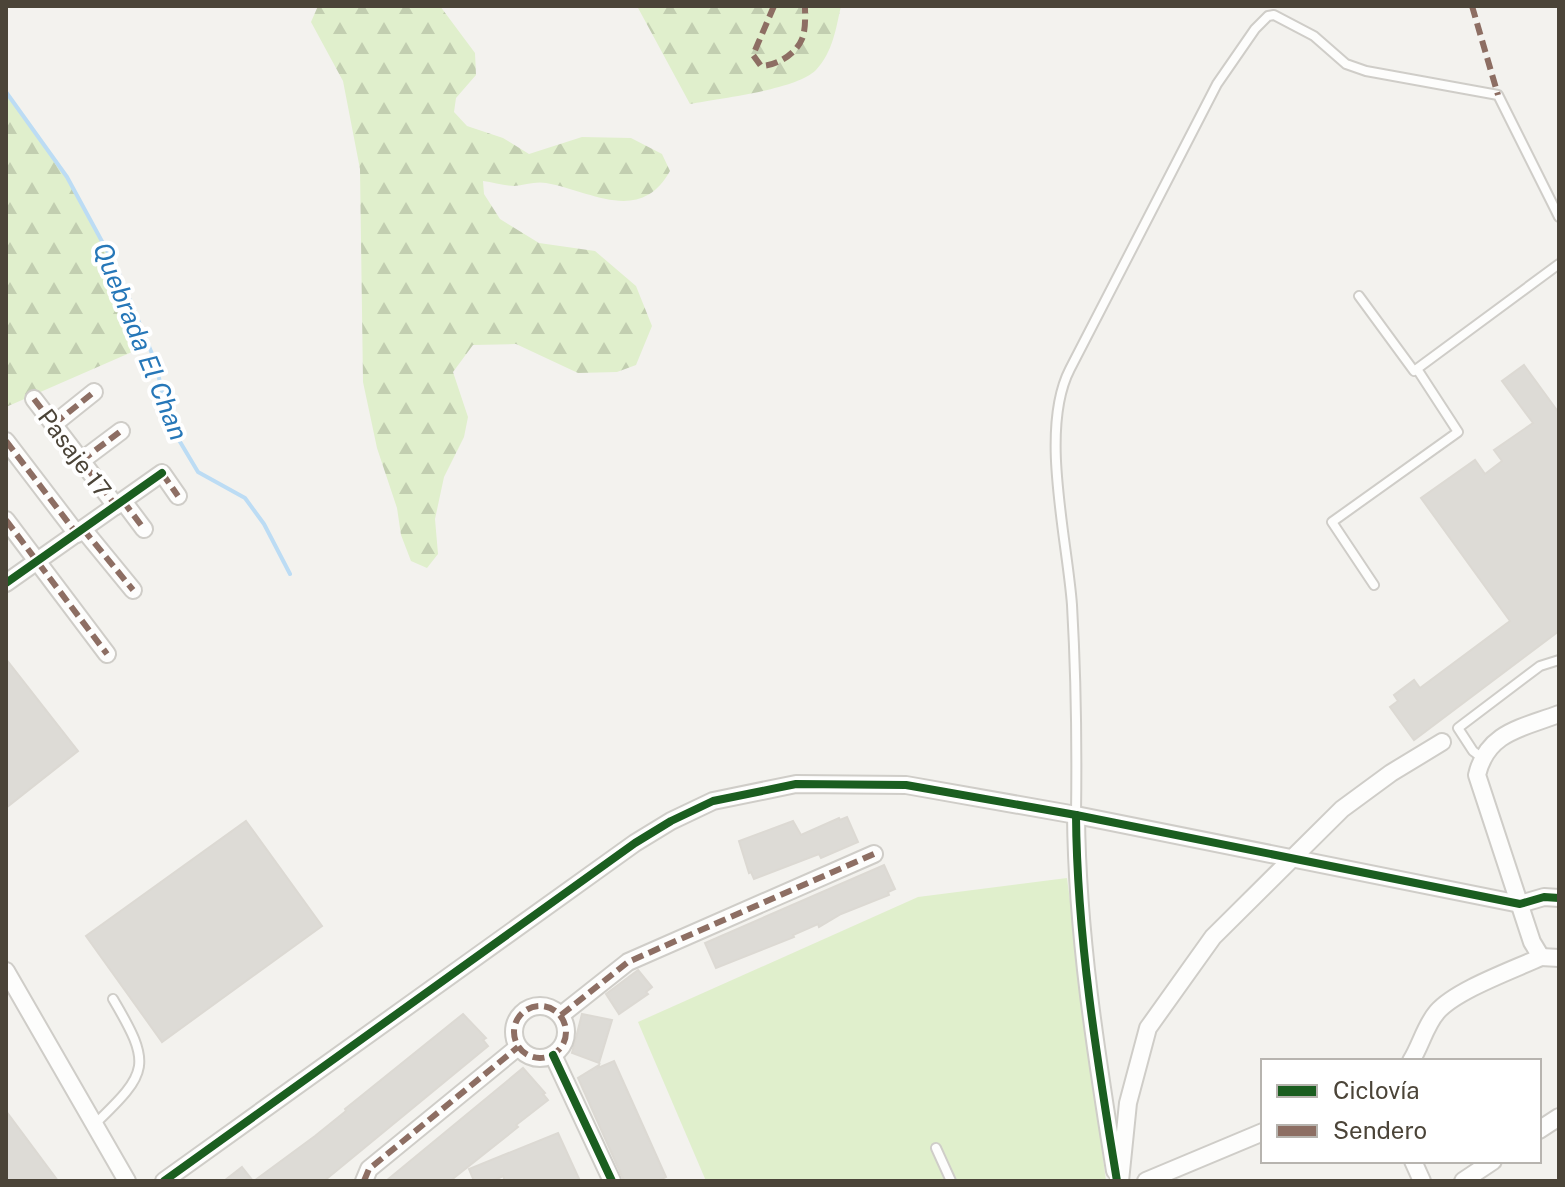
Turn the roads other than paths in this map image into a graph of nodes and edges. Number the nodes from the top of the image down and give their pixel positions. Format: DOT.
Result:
graph roads {
  1 [pos="1559,217"];
  2 [pos="1559,264"];
  3 [pos="1359,296"];
  4 [pos="1417,369"];
  5 [pos="94,392"];
  6 [pos="34,399"];
  7 [pos="54,424"];
  8 [pos="121,431"];
  9 [pos="6,441"];
  10 [pos="81,461"];
  11 [pos="178,496"];
  12 [pos="120,504"];
  13 [pos="6,520"];
  14 [pos="144,529"];
  15 [pos="80,531"];
  16 [pos="37,561"];
  17 [pos="6,583"];
  18 [pos="1374,585"];
  19 [pos="133,590"];
  20 [pos="107,654"];
  21 [pos="1559,660"];
  22 [pos="1559,714"];
  23 [pos="1442,742"];
  24 [pos="1481,757"];
  25 [pos="1076,815"];
  26 [pos="874,854"];
  27 [pos="1292,858"];
  28 [pos="1559,898"];
  29 [pos="1520,904"];
  30 [pos="1541,957"];
  31 [pos="1559,958"];
  32 [pos="6,971"];
  33 [pos="113,999"];
  34 [pos="561,1015"];
  35 [pos="518,1047"];
  36 [pos="553,1055"];
  37 [pos="1412,1059"];
  38 [pos="1559,1117"];
  39 [pos="94,1125"];
  40 [pos="1541,1129"];
  41 [pos="1261,1133"];
  42 [pos="936,1148"];
  43 [pos="1490,1163"];
  44 [pos="1176,1175"];
  45 [pos="127,1181"];
  46 [pos="164,1181"];
  47 [pos="364,1181"];
  48 [pos="612,1181"];
  49 [pos="951,1181"];
  50 [pos="1118,1181"];
  51 [pos="1146,1181"];
  52 [pos="1463,1181"];
  1 -- 25 [label="lane"];
  2 -- 4 [label="lane"];
  3 -- 4 [label="lane"];
  4 -- 18 [label="lane"];
  5 -- 7 [label="street"];
  6 -- 7 [label="street, Pasaje 17"];
  7 -- 10 [label="street, Pasaje 17"];
  8 -- 10 [label="street"];
  9 -- 15 [label="street"];
  10 -- 12 [label="street, Pasaje 17"];
  11 -- 12 [label="street"];
  12 -- 14 [label="street, Pasaje 17"];
  12 -- 15 [label="street"];
  13 -- 16 [label="street"];
  15 -- 16 [label="street"];
  15 -- 19 [label="street"];
  16 -- 17 [label="street"];
  16 -- 20 [label="street"];
  21 -- 24 [label="lane"];
  22 -- 24 [label="street"];
  23 -- 27 [label="street"];
  24 -- 29 [label="street"];
  25 -- 27 [label="street"];
  25 -- 46 [label="street"];
  25 -- 50 [label="street"];
  26 -- 34 [label="street"];
  27 -- 29 [label="street"];
  27 -- 50 [label="street"];
  28 -- 29 [label="street"];
  29 -- 30 [label="street"];
  30 -- 31 [label="street"];
  30 -- 37 [label="street"];
  32 -- 39 [label="street"];
  33 -- 39 [label="lane"];
  34 -- 35 [label="street"];
  34 -- 36 [label="street"];
  35 -- 36 [label="street"];
  35 -- 47 [label="street"];
  36 -- 48 [label="street"];
  38 -- 40 [label="street"];
  39 -- 45 [label="street"];
  41 -- 44 [label="street"];
  42 -- 49 [label="lane"];
  43 -- 52 [label="street"];
  44 -- 51 [label="street"];
}
